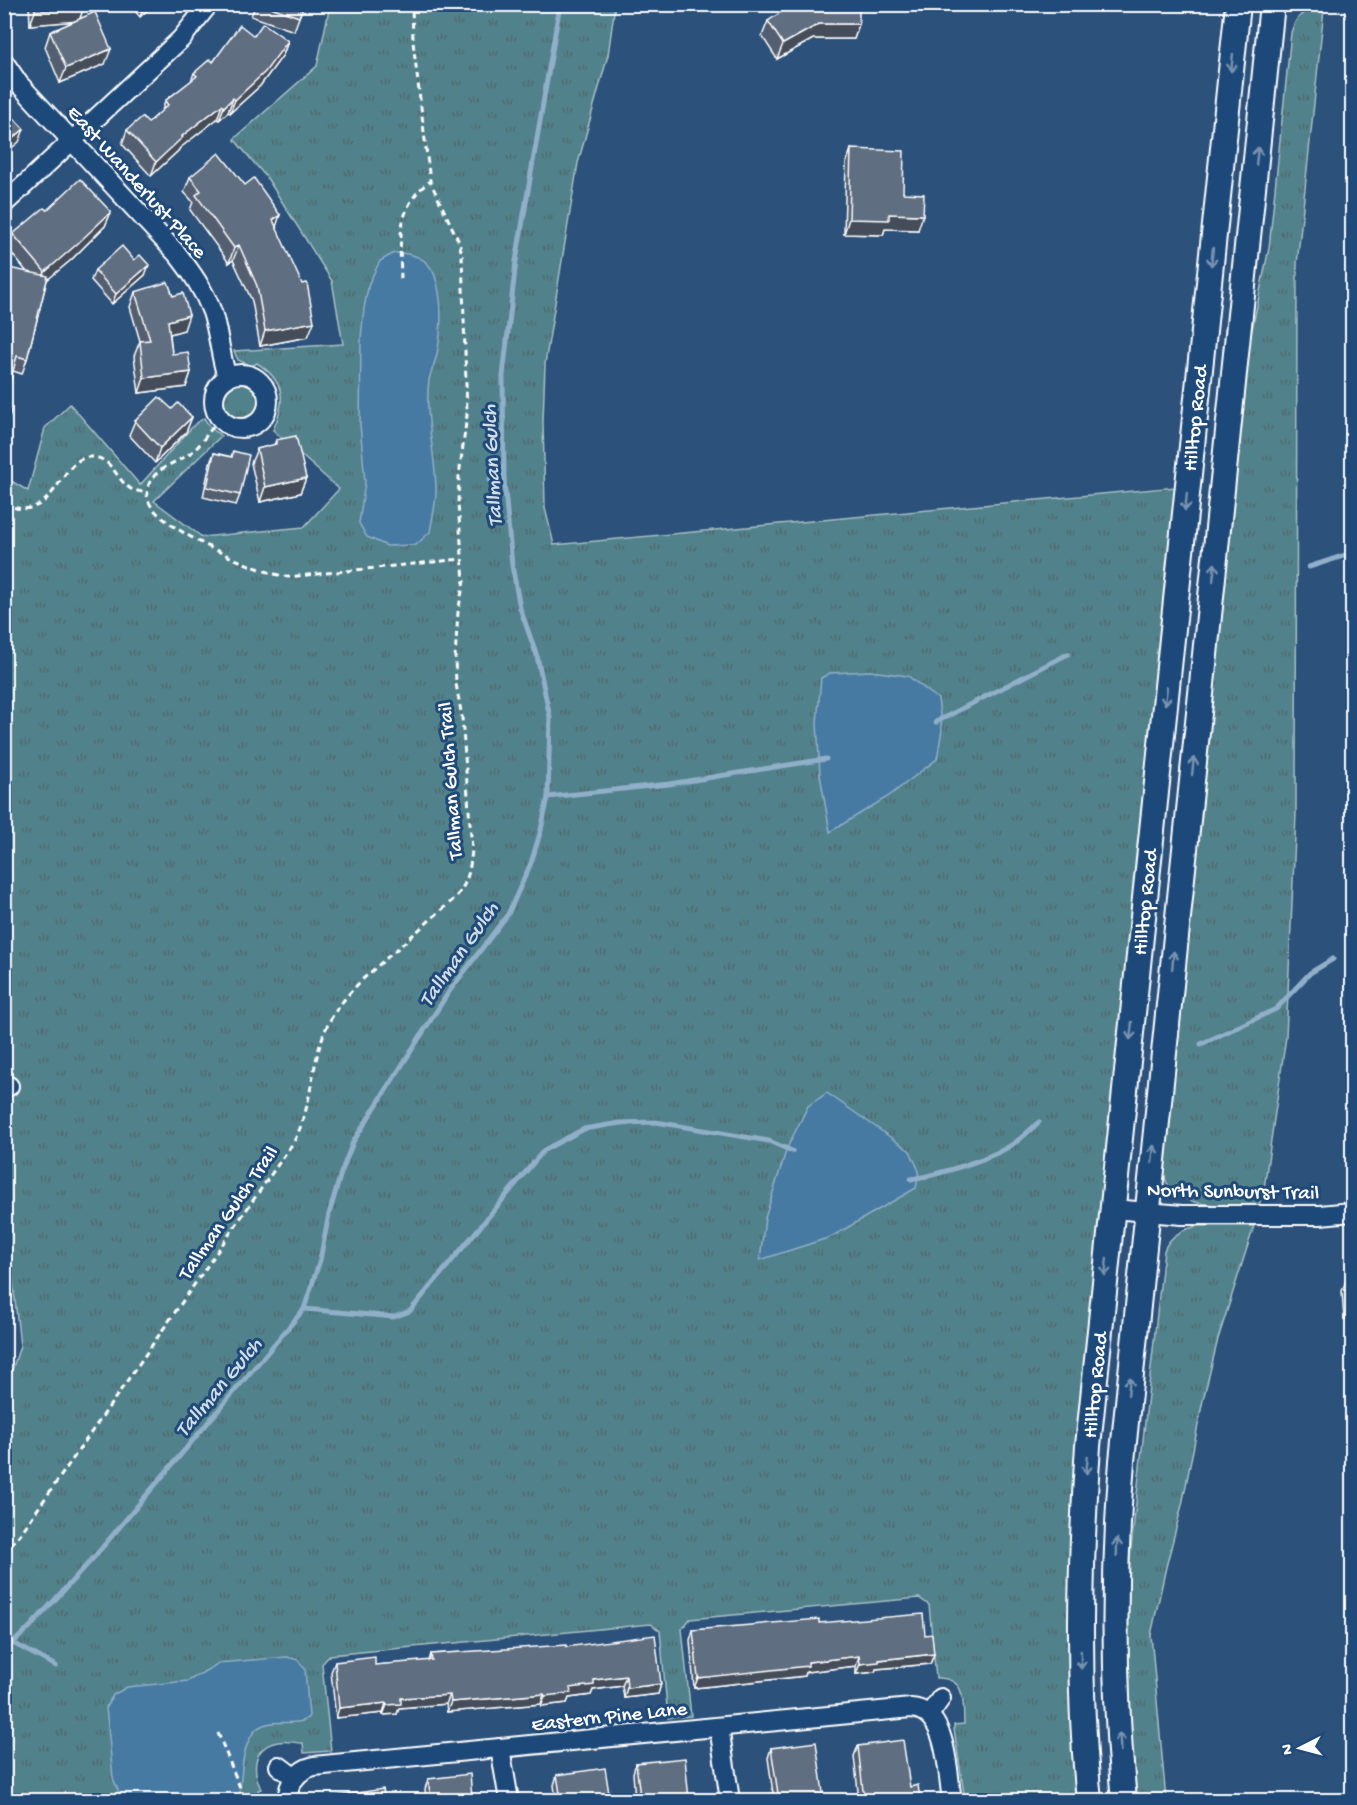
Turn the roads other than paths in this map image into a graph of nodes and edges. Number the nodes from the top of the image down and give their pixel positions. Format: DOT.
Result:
graph roads {
  1 [pos="209,4"];
  2 [pos="1238,4"];
  3 [pos="1272,4"];
  4 [pos="4,62"];
  5 [pos="73,140"];
  6 [pos="4,204"];
  7 [pos="227,377"];
  8 [pos="1113,1209"];
  9 [pos="1147,1212"];
  10 [pos="1353,1212"];
  11 [pos="941,1698"];
  12 [pos="929,1715"];
  13 [pos="719,1727"];
  14 [pos="500,1748"];
  15 [pos="279,1766"];
  16 [pos="295,1778"];
  17 [pos="288,1800"];
  18 [pos="509,1800"];
  19 [pos="730,1800"];
  20 [pos="951,1800"];
  21 [pos="1089,1800"];
  22 [pos="1124,1800"];
  1 -- 5 [label="street"];
  2 -- 8 [label="main road, Hilltop Road, one-way"];
  9 -- 3 [label="main road, Hilltop Road, one-way"];
  4 -- 5 [label="street, East Wanderlust Place"];
  5 -- 6 [label="street"];
  5 -- 7 [label="street, East Wanderlust Place"];
  8 -- 9 [label="street, North Sunburst Trail"];
  8 -- 21 [label="main road, Hilltop Road, one-way"];
  9 -- 10 [label="street, North Sunburst Trail"];
  22 -- 9 [label="main road, Hilltop Road, one-way"];
  11 -- 12 [label="street"];
  12 -- 13 [label="street, Eastern Pine Lane"];
  12 -- 20 [label="street"];
  13 -- 14 [label="street, Eastern Pine Lane"];
  13 -- 19 [label="street"];
  14 -- 16 [label="street, Eastern Pine Lane"];
  14 -- 18 [label="street"];
  15 -- 16 [label="street"];
  16 -- 17 [label="street"];
}
